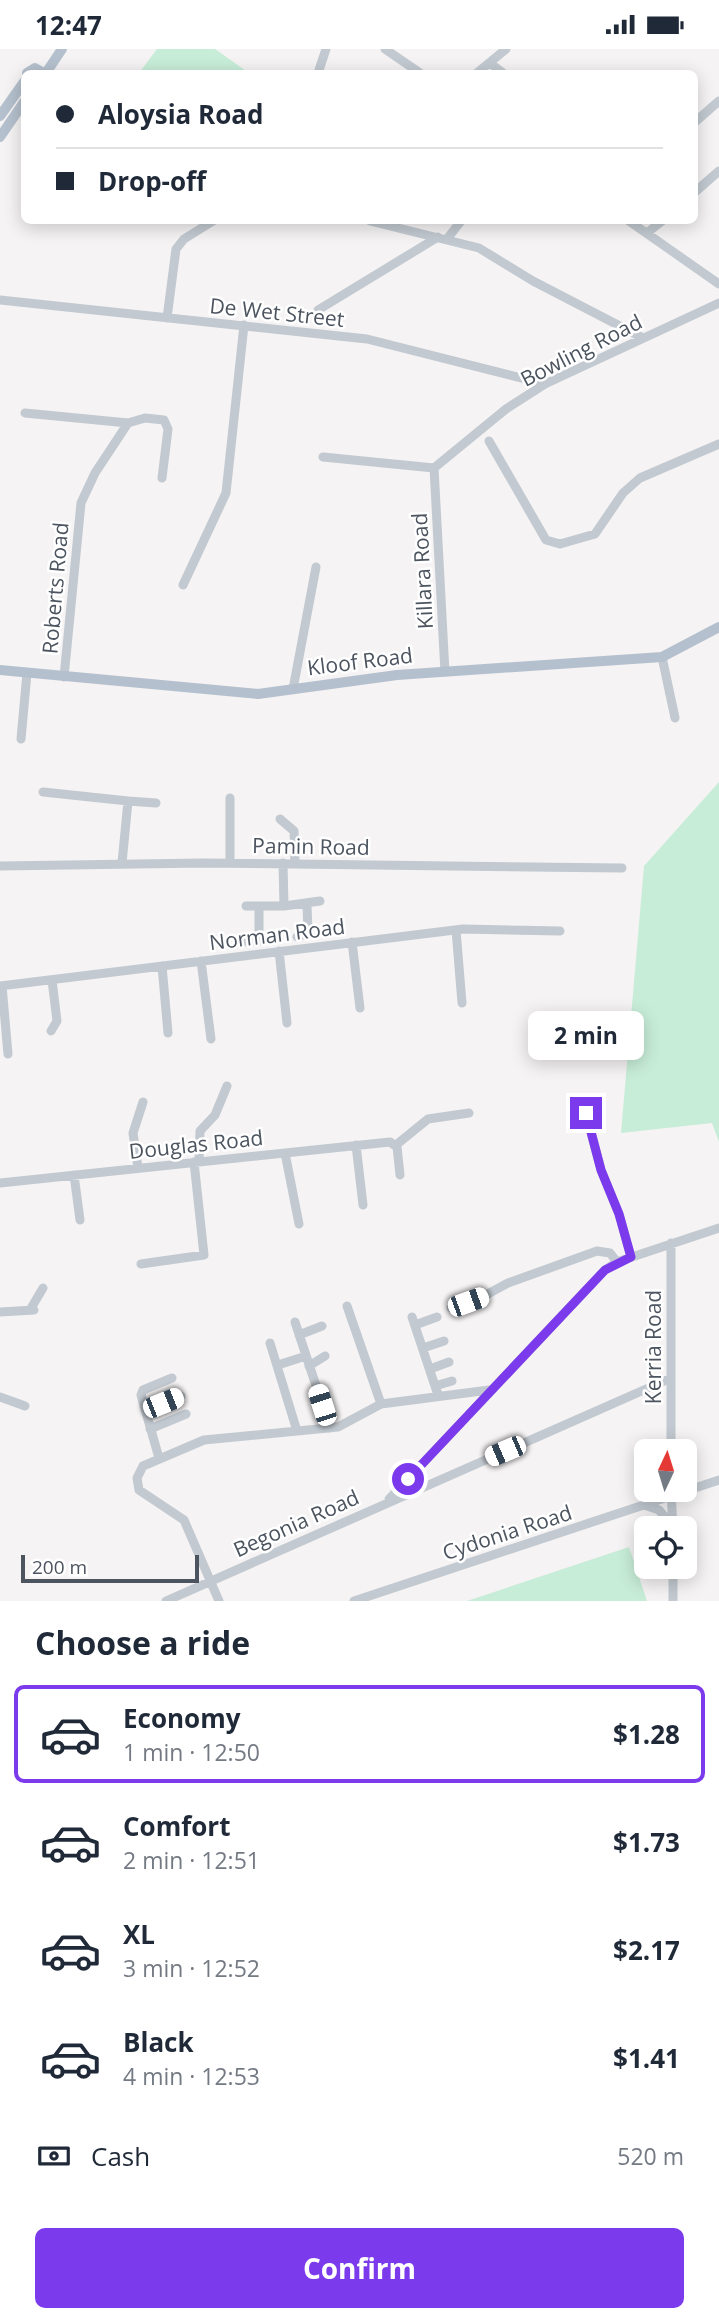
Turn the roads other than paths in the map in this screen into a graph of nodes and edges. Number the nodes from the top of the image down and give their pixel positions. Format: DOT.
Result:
graph roads {
  1 [pos="54,49"];
  2 [pos="62,49"];
  3 [pos="326,49"];
  4 [pos="385,49"];
  5 [pos="504,49"];
  6 [pos="489,63"];
  7 [pos="45,70"];
  8 [pos="46,70"];
  9 [pos="319,70"];
  10 [pos="416,70"];
  11 [pos="481,70"];
  12 [pos="499,70"];
  13 [pos="21,86"];
  14 [pos="719,101"];
  15 [pos="21,106"];
  16 [pos="0,116"];
  17 [pos="698,119"];
  18 [pos="0,137"];
  19 [pos="719,171"];
  20 [pos="698,189"];
  21 [pos="208,224"];
  22 [pos="383,224"];
  23 [pos="458,224"];
  24 [pos="634,224"];
  25 [pos="658,224"];
  26 [pos="647,233"];
  27 [pos="443,238"];
  28 [pos="719,285"];
  29 [pos="0,300"];
  30 [pos="719,303"];
  31 [pos="318,310"];
  32 [pos="167,318"];
  33 [pos="244,325"];
  34 [pos="643,338"];
  35 [pos="545,384"];
  36 [pos="25,413"];
  37 [pos="128,423"];
  38 [pos="489,441"];
  39 [pos="718,447"];
  40 [pos="323,457"];
  41 [pos="434,468"];
  42 [pos="162,478"];
  43 [pos="316,568"];
  44 [pos="183,585"];
  45 [pos="719,627"];
  46 [pos="662,657"];
  47 [pos="0,670"];
  48 [pos="445,672"];
  49 [pos="27,673"];
  50 [pos="64,677"];
  51 [pos="293,689"];
  52 [pos="675,718"];
  53 [pos="20,739"];
  54 [pos="43,792"];
  55 [pos="230,798"];
  56 [pos="128,801"];
  57 [pos="156,803"];
  58 [pos="280,819"];
  59 [pos="122,863"];
  60 [pos="230,863"];
  61 [pos="283,863"];
  62 [pos="295,864"];
  63 [pos="0,866"];
  64 [pos="622,868"];
  65 [pos="320,901"];
  66 [pos="307,905"];
  67 [pos="246,906"];
  68 [pos="259,906"];
  69 [pos="284,906"];
  70 [pos="456,930"];
  71 [pos="560,930"];
  72 [pos="297,937"];
  73 [pos="271,940"];
  74 [pos="259,941"];
  75 [pos="247,942"];
  76 [pos="352,942"];
  77 [pos="279,951"];
  78 [pos="201,961"];
  79 [pos="162,967"];
  80 [pos="52,980"];
  81 [pos="1,986"];
  82 [pos="462,1003"];
  83 [pos="360,1008"];
  84 [pos="287,1023"];
  85 [pos="51,1031"];
  86 [pos="168,1033"];
  87 [pos="211,1039"];
  88 [pos="8,1054"];
  89 [pos="227,1086"];
  90 [pos="143,1102"];
  91 [pos="469,1113"];
  92 [pos="586,1113"];
  93 [pos="356,1145"];
  94 [pos="396,1145"];
  95 [pos="285,1153"];
  96 [pos="196,1162"];
  97 [pos="138,1168"];
  98 [pos="74,1175"];
  99 [pos="400,1175"];
  100 [pos="0,1183"];
  101 [pos="363,1205"];
  102 [pos="79,1220"];
  103 [pos="299,1224"];
  104 [pos="719,1228"];
  105 [pos="671,1243"];
  106 [pos="631,1257"];
  107 [pos="617,1262"];
  108 [pos="141,1264"];
  109 [pos="43,1288"];
  110 [pos="347,1306"];
  111 [pos="451,1308"];
  112 [pos="0,1311"];
  113 [pos="438,1317"];
  114 [pos="295,1322"];
  115 [pos="323,1326"];
  116 [pos="299,1335"];
  117 [pos="444,1341"];
  118 [pos="270,1343"];
  119 [pos="423,1348"];
  120 [pos="306,1356"];
  121 [pos="325,1356"];
  122 [pos="449,1362"];
  123 [pos="281,1364"];
  124 [pos="309,1366"];
  125 [pos="430,1369"];
  126 [pos="172,1378"];
  127 [pos="671,1378"];
  128 [pos="452,1381"];
  129 [pos="489,1390"];
  130 [pos="437,1391"];
  131 [pos="181,1396"];
  132 [pos="0,1397"];
  133 [pos="380,1403"];
  134 [pos="25,1406"];
  135 [pos="145,1411"];
  136 [pos="186,1414"];
  137 [pos="330,1428"];
  138 [pos="150,1429"];
  139 [pos="297,1431"];
  140 [pos="671,1439"];
  141 [pos="159,1458"];
  142 [pos="408,1479"];
  143 [pos="719,1480"];
  144 [pos="697,1486"];
  145 [pos="409,1492"];
  146 [pos="388,1501"];
  147 [pos="650,1502"];
  148 [pos="644,1505"];
  149 [pos="664,1516"];
  150 [pos="673,1579"];
  151 [pos="211,1580"];
  152 [pos="166,1601"];
  153 [pos="219,1601"];
  154 [pos="354,1601"];
  155 [pos="673,1601"];
  1 -- 7 [label="main road"];
  2 -- 8 [label="main road"];
  3 -- 9 [label="street"];
  4 -- 10 [label="street"];
  5 -- 6 [label="street"];
  6 -- 11 [label="street"];
  6 -- 12 [label="street"];
  13 -- 16 [label="main road"];
  14 -- 17 [label="street"];
  15 -- 18 [label="main road"];
  19 -- 20 [label="street"];
  21 -- 32 [label="street"];
  22 -- 27 [label="street"];
  23 -- 27 [label="street"];
  24 -- 26 [label="street"];
  25 -- 26 [label="street"];
  26 -- 28 [label="street"];
  27 -- 31 [label="street"];
  27 -- 34 [label="street"];
  29 -- 32 [label="street, De Wet Street"];
  30 -- 34 [label="street, Bowling Road"];
  32 -- 33 [label="street, De Wet Street"];
  33 -- 35 [label="street, De Wet Street"];
  33 -- 44 [label="street"];
  34 -- 35 [label="street, Bowling Road"];
  35 -- 41 [label="street, Bowling Road"];
  36 -- 37 [label="street"];
  37 -- 42 [label="street"];
  37 -- 50 [label="street, Roberts Road"];
  38 -- 39 [label="street"];
  40 -- 41 [label="street"];
  41 -- 48 [label="street, Killara Road"];
  43 -- 51 [label="street"];
  45 -- 46 [label="main road, Kloof Road"];
  46 -- 48 [label="main road, Kloof Road"];
  46 -- 52 [label="street"];
  47 -- 49 [label="main road, Kloof Road"];
  48 -- 51 [label="main road, Kloof Road"];
  49 -- 50 [label="main road, Kloof Road"];
  49 -- 53 [label="street"];
  50 -- 51 [label="main road, Kloof Road"];
  54 -- 56 [label="street"];
  55 -- 60 [label="street"];
  56 -- 57 [label="street"];
  56 -- 59 [label="street"];
  58 -- 62 [label="street"];
  59 -- 60 [label="street, Pamin Road"];
  59 -- 63 [label="street, Pamin Road"];
  60 -- 61 [label="street, Pamin Road"];
  61 -- 62 [label="street, Pamin Road"];
  61 -- 69 [label="street"];
  62 -- 64 [label="street, Pamin Road"];
  65 -- 66 [label="street"];
  66 -- 69 [label="street"];
  66 -- 72 [label="street"];
  67 -- 68 [label="street"];
  68 -- 69 [label="street"];
  68 -- 74 [label="street"];
  70 -- 71 [label="street, Norman Road"];
  70 -- 76 [label="street, Norman Road"];
  70 -- 82 [label="street"];
  73 -- 74 [label="street"];
  74 -- 75 [label="street"];
  76 -- 77 [label="street, Norman Road"];
  76 -- 83 [label="street"];
  77 -- 78 [label="street, Norman Road"];
  77 -- 84 [label="street"];
  78 -- 79 [label="street, Norman Road"];
  78 -- 87 [label="street"];
  79 -- 80 [label="street, Norman Road"];
  79 -- 86 [label="street"];
  80 -- 81 [label="street, Norman Road"];
  80 -- 85 [label="street"];
  81 -- 88 [label="street"];
  89 -- 96 [label="street"];
  90 -- 97 [label="street"];
  91 -- 94 [label="street"];
  92 -- 106 [label="street"];
  93 -- 94 [label="street, Douglas Road"];
  93 -- 95 [label="street, Douglas Road"];
  93 -- 101 [label="street"];
  94 -- 99 [label="street"];
  95 -- 96 [label="street, Douglas Road"];
  95 -- 103 [label="street"];
  96 -- 97 [label="street, Douglas Road"];
  96 -- 108 [label="street"];
  97 -- 98 [label="street, Douglas Road"];
  98 -- 100 [label="street, Douglas Road"];
  98 -- 102 [label="street"];
  104 -- 105 [label="street"];
  105 -- 106 [label="street"];
  105 -- 127 [label="street, Kerria Road"];
  106 -- 107 [label="street"];
  107 -- 111 [label="street"];
  107 -- 129 [label="street"];
  109 -- 112 [label="street"];
  110 -- 133 [label="street"];
  113 -- 119 [label="street"];
  114 -- 116 [label="street"];
  115 -- 116 [label="street"];
  116 -- 120 [label="street"];
  117 -- 119 [label="street"];
  118 -- 139 [label="street"];
  119 -- 125 [label="street"];
  120 -- 123 [label="street"];
  120 -- 124 [label="street"];
  121 -- 124 [label="street"];
  122 -- 125 [label="street"];
  124 -- 137 [label="street"];
  125 -- 130 [label="street"];
  126 -- 135 [label="street"];
  127 -- 140 [label="street, Kerria Road"];
  127 -- 145 [label="street, Begonia Road"];
  128 -- 130 [label="street"];
  129 -- 130 [label="street"];
  129 -- 142 [label="street"];
  130 -- 133 [label="street"];
  131 -- 135 [label="street"];
  132 -- 134 [label="street"];
  133 -- 137 [label="street"];
  135 -- 138 [label="street"];
  136 -- 138 [label="street"];
  137 -- 139 [label="street"];
  138 -- 141 [label="street"];
  139 -- 141 [label="street"];
  141 -- 151 [label="street"];
  142 -- 145 [label="street"];
  142 -- 146 [label="street"];
  143 -- 144 [label="street, Cydonia Road"];
  145 -- 146 [label="street, Begonia Road"];
  146 -- 151 [label="street, Begonia Road"];
  147 -- 148 [label="street, Cydonia Road"];
  148 -- 149 [label="street"];
  148 -- 154 [label="street, Cydonia Road"];
  150 -- 155 [label="street"];
  151 -- 152 [label="street, Begonia Road"];
  151 -- 153 [label="street"];
}
